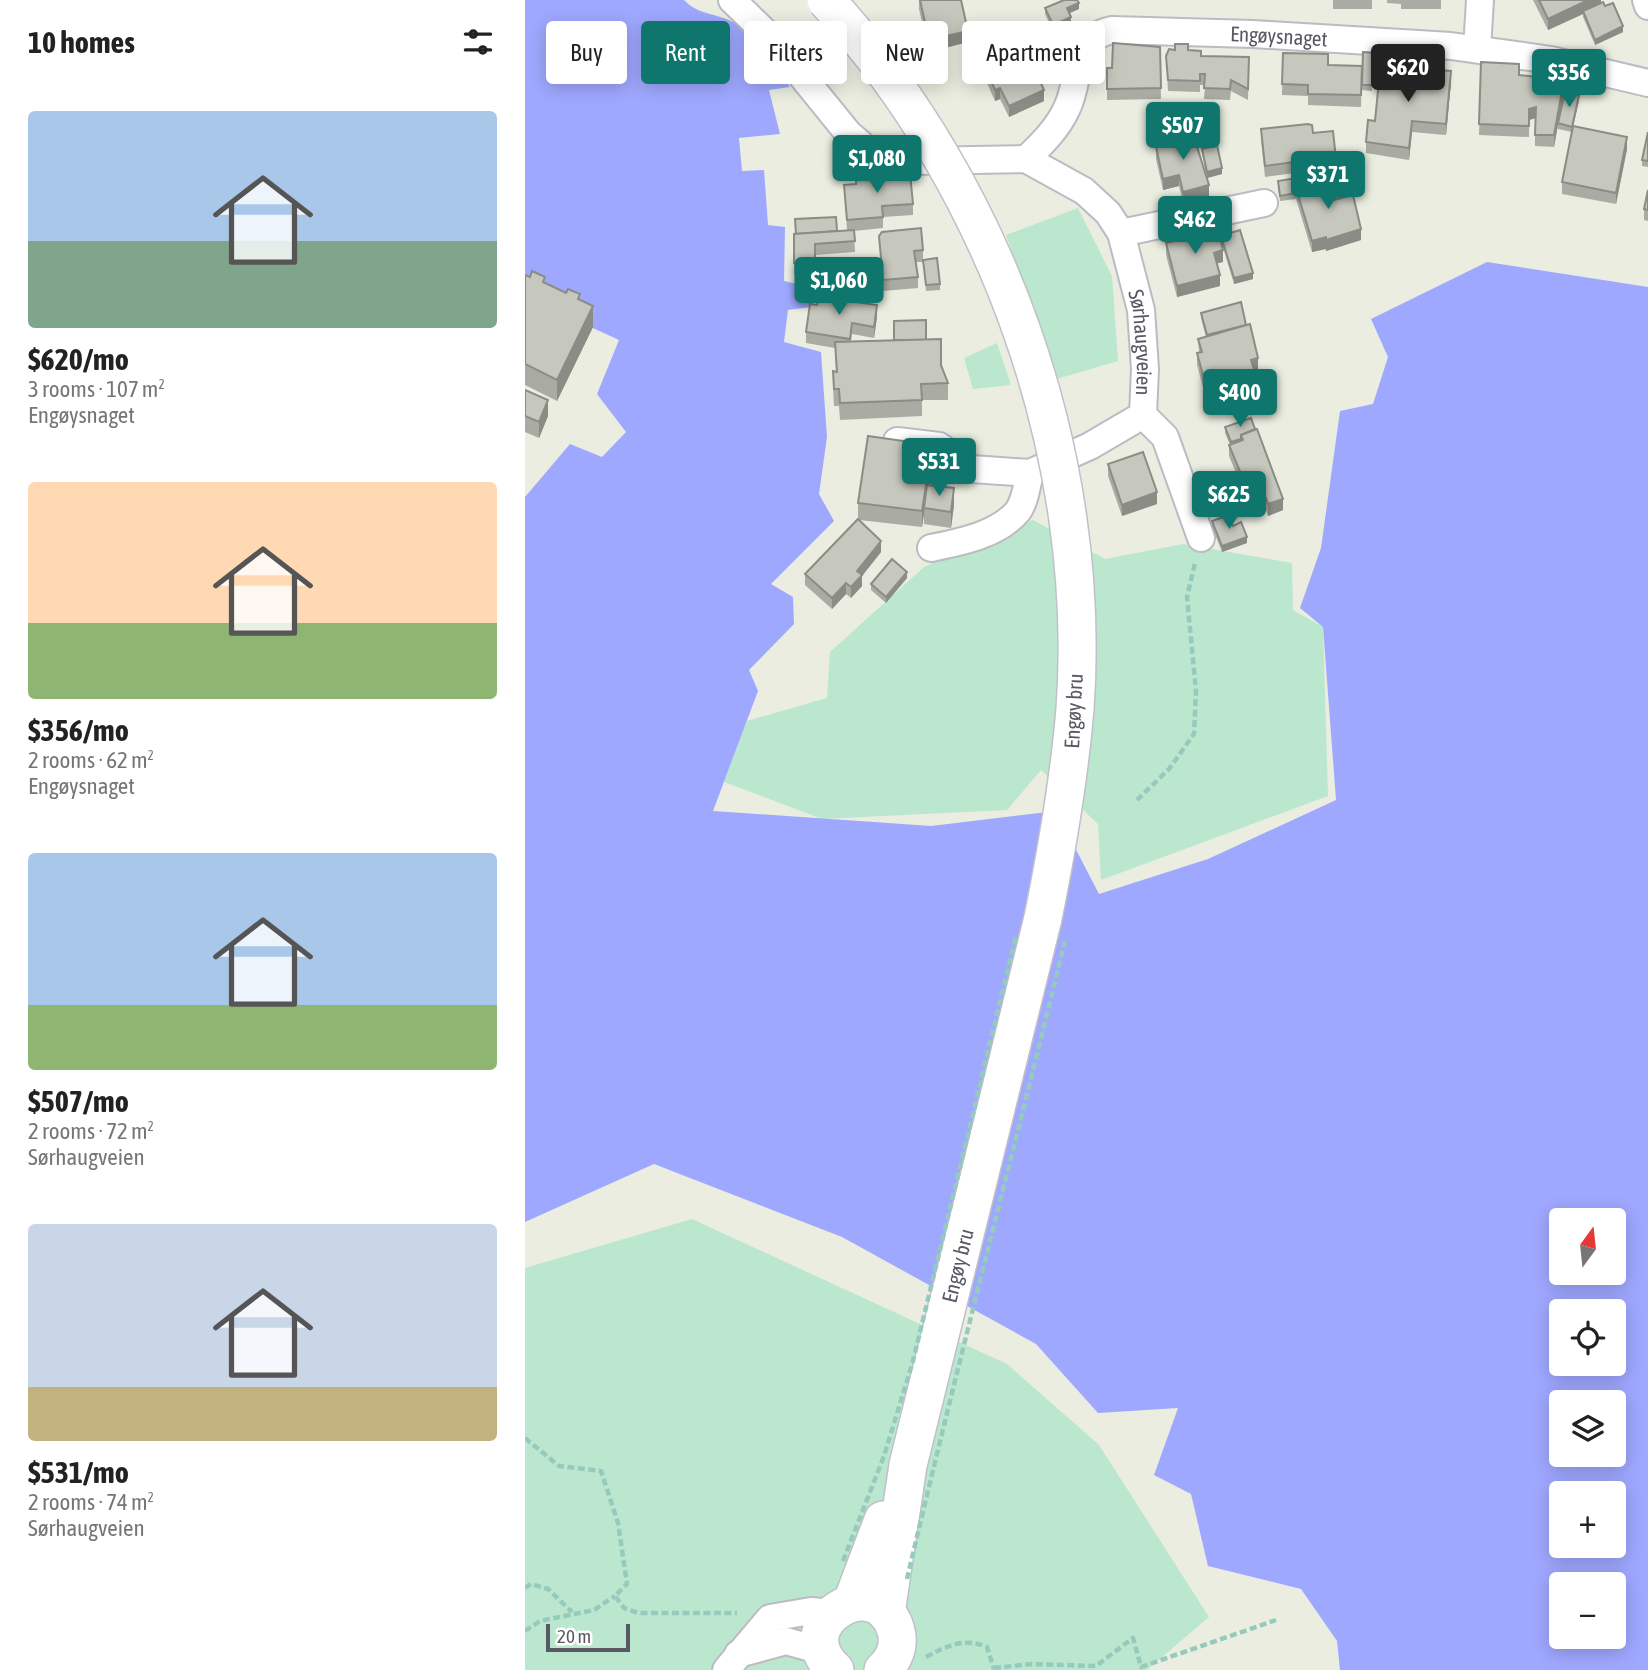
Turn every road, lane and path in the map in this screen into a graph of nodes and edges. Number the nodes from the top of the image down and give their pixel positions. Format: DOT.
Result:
graph roads {
  1 [pos="732,0"];
  2 [pos="826,0"];
  3 [pos="1480,0"];
  4 [pos="1646,0"];
  5 [pos="1648,6"];
  6 [pos="1477,49"];
  7 [pos="1648,83"];
  8 [pos="1026,159"];
  9 [pos="1264,203"];
  10 [pos="1121,233"];
  11 [pos="1143,415"];
  12 [pos="897,441"];
  13 [pos="1030,474"];
  14 [pos="1201,538"];
  15 [pos="931,548"];
  16 [pos="1137,800"];
  17 [pos="1019,926"];
  18 [pos="1066,934"];
  19 [pos="525,1438"];
  20 [pos="865,1583"];
  21 [pos="525,1588"];
  22 [pos="615,1595"];
  23 [pos="572,1612"];
  24 [pos="740,1612"];
  25 [pos="1276,1620"];
  26 [pos="525,1631"];
  27 [pos="925,1658"];
  28 [pos="732,1662"];
  29 [pos="829,1664"];
  30 [pos="994,1669"];
  31 [pos="883,1670"];
  1 -- 8 [label="street, Sørhaugveien"];
  2 -- 20 [label="main road, Engøy bru, bridge"];
  3 -- 6 [label="street"];
  4 -- 5 [label="street"];
  6 -- 7 [label="street, Engøysnaget"];
  6 -- 8 [label="street, Engøysnaget"];
  8 -- 10 [label="street, Sørhaugveien"];
  9 -- 10 [label="street"];
  10 -- 11 [label="street, Sørhaugveien"];
  11 -- 13 [label="street, Sørhaugveien"];
  11 -- 14 [label="street, Sørhaugveien"];
  12 -- 13 [label="street, Sørhaugveien"];
  13 -- 15 [label="street"];
  14 -- 16 [label="path"];
  17 -- 20 [label="path, bridge"];
  18 -- 20 [label="path, bridge"];
  19 -- 22 [label="path"];
  20 -- 28 [label="street"];
  20 -- 29 [label="main road, Engøy bru"];
  20 -- 31 [label="main road"];
  21 -- 23 [label="path"];
  22 -- 23 [label="path"];
  22 -- 24 [label="path"];
  23 -- 26 [label="path"];
  25 -- 30 [label="path"];
  27 -- 30 [label="path"];
  28 -- 29 [label="street"];
}
